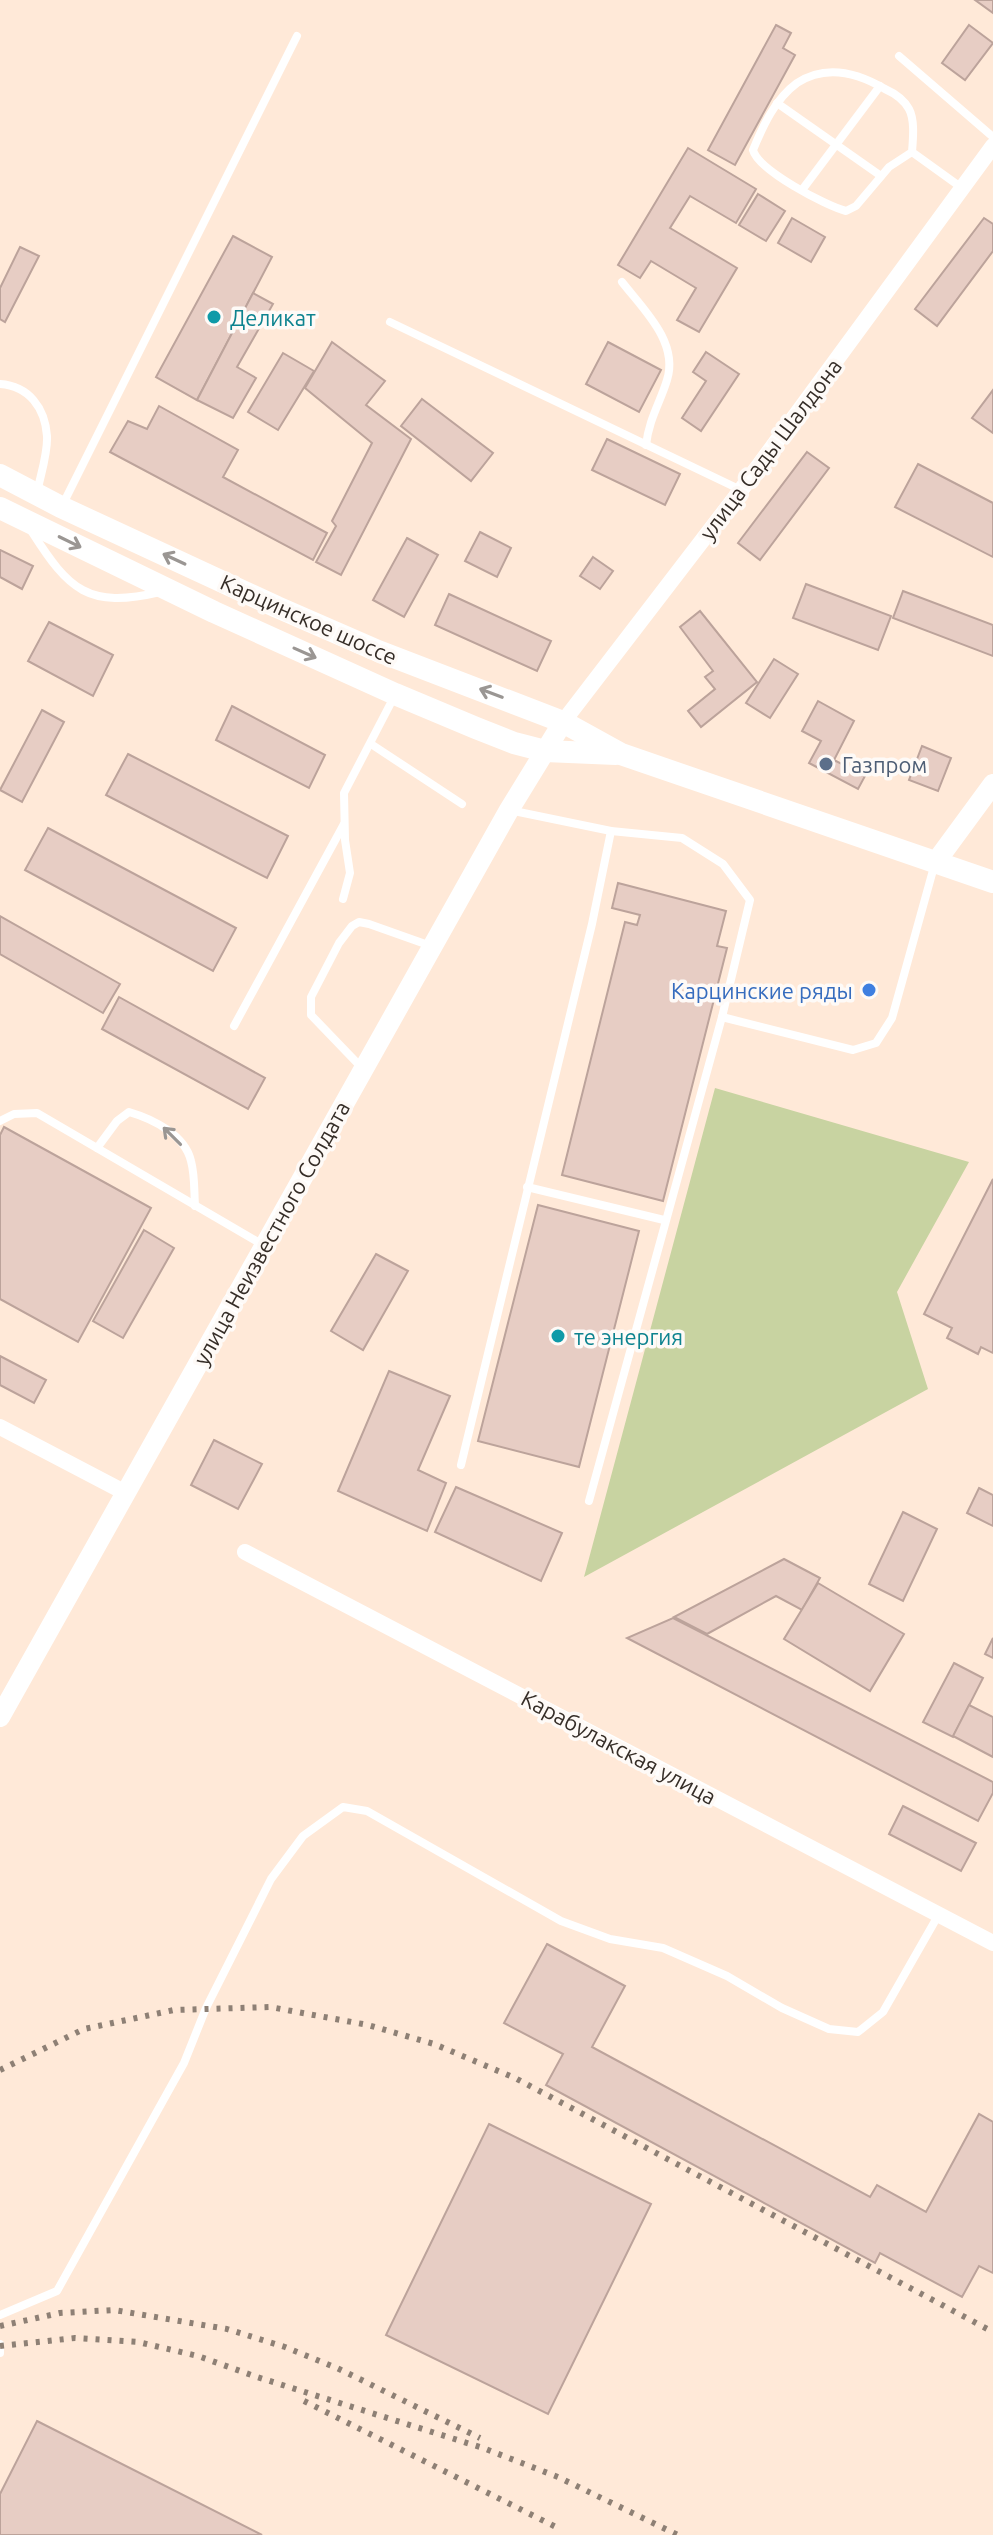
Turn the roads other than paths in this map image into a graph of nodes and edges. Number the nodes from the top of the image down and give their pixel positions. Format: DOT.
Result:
graph roads {
  1 [pos="297,36"];
  2 [pos="899,56"];
  3 [pos="880,86"];
  4 [pos="777,103"];
  5 [pos="993,137"];
  6 [pos="835,146"];
  7 [pos="993,146"];
  8 [pos="912,152"];
  9 [pos="881,176"];
  10 [pos="962,188"];
  11 [pos="802,190"];
  12 [pos="622,282"];
  13 [pos="390,322"];
  14 [pos="0,384"];
  15 [pos="646,445"];
  16 [pos="0,475"];
  17 [pos="741,490"];
  18 [pos="37,494"];
  19 [pos="61,507"];
  20 [pos="0,508"];
  21 [pos="24,519"];
  22 [pos="169,590"];
  23 [pos="395,694"];
  24 [pos="563,722"];
  25 [pos="371,744"];
  26 [pos="545,751"];
  27 [pos="621,754"];
  28 [pos="993,784"];
  29 [pos="462,804"];
  30 [pos="509,810"];
  31 [pos="344,824"];
  32 [pos="611,831"];
  33 [pos="935,863"];
  34 [pos="993,882"];
  35 [pos="343,899"];
  36 [pos="432,946"];
  37 [pos="722,1017"];
  38 [pos="234,1026"];
  39 [pos="363,1069"];
  40 [pos="0,1121"];
  41 [pos="97,1148"];
  42 [pos="527,1187"];
  43 [pos="195,1206"];
  44 [pos="664,1220"];
  45 [pos="264,1245"];
  46 [pos="0,1427"];
  47 [pos="461,1465"];
  48 [pos="126,1493"];
  49 [pos="589,1501"];
  50 [pos="245,1552"];
  51 [pos="0,1717"];
  52 [pos="939,1914"];
  53 [pos="993,1943"];
  54 [pos="0,2315"];
  55 [pos="0,2344"];
  56 [pos="0,2353"];
  1 -- 19 [label="lane"];
  2 -- 5 [label="lane"];
  3 -- 4 [label="lane"];
  3 -- 6 [label="lane"];
  3 -- 8 [label="lane"];
  4 -- 6 [label="lane"];
  4 -- 11 [label="lane"];
  6 -- 9 [label="lane"];
  6 -- 11 [label="lane"];
  7 -- 10 [label="street, улица Сады Шалдона"];
  8 -- 9 [label="lane"];
  8 -- 10 [label="lane"];
  9 -- 11 [label="lane"];
  10 -- 17 [label="street, улица Сады Шалдона"];
  12 -- 15 [label="lane"];
  13 -- 15 [label="lane"];
  14 -- 18 [label="lane"];
  15 -- 17 [label="lane"];
  16 -- 18 [label="main road, Карцинское шоссе"];
  17 -- 24 [label="street, улица Сады Шалдона"];
  18 -- 19 [label="main road, Карцинское шоссе"];
  24 -- 19 [label="main road, Карцинское шоссе, one-way"];
  20 -- 21 [label="main road, Карцинское шоссе"];
  21 -- 22 [label="main road, Карцинское шоссе, one-way"];
  21 -- 22 [label="lane"];
  22 -- 23 [label="main road, Карцинское шоссе, one-way"];
  23 -- 25 [label="lane"];
  23 -- 26 [label="main road, Карцинское шоссе"];
  24 -- 26 [label="street, улица Сады Шалдона"];
  24 -- 27 [label="main road, Карцинское шоссе"];
  25 -- 29 [label="lane"];
  25 -- 31 [label="lane"];
  26 -- 27 [label="main road, Карцинское шоссе"];
  26 -- 30 [label="street, улица Неизвестного Солдата"];
  27 -- 33 [label="main road, Карцинское шоссе"];
  28 -- 33 [label="street"];
  30 -- 32 [label="lane"];
  30 -- 36 [label="street, улица Неизвестного Солдата"];
  31 -- 35 [label="lane"];
  31 -- 38 [label="lane"];
  32 -- 37 [label="lane"];
  32 -- 42 [label="lane"];
  33 -- 34 [label="main road, Карцинское шоссе"];
  33 -- 37 [label="lane"];
  36 -- 39 [label="street, улица Неизвестного Солдата"];
  36 -- 39 [label="lane"];
  37 -- 44 [label="lane"];
  39 -- 45 [label="street, улица Неизвестного Солдата"];
  40 -- 41 [label="lane"];
  41 -- 43 [label="lane"];
  43 -- 41 [label="lane, one-way"];
  42 -- 44 [label="lane"];
  42 -- 47 [label="lane"];
  43 -- 45 [label="lane"];
  44 -- 49 [label="lane"];
  45 -- 48 [label="street, улица Неизвестного Солдата"];
  46 -- 48 [label="street"];
  48 -- 51 [label="street, улица Неизвестного Солдата"];
  50 -- 52 [label="street, Карабулакская улица"];
  52 -- 53 [label="street, Карабулакская улица"];
  52 -- 54 [label="lane"];
  55 -- 56 [label="lane"];
}
